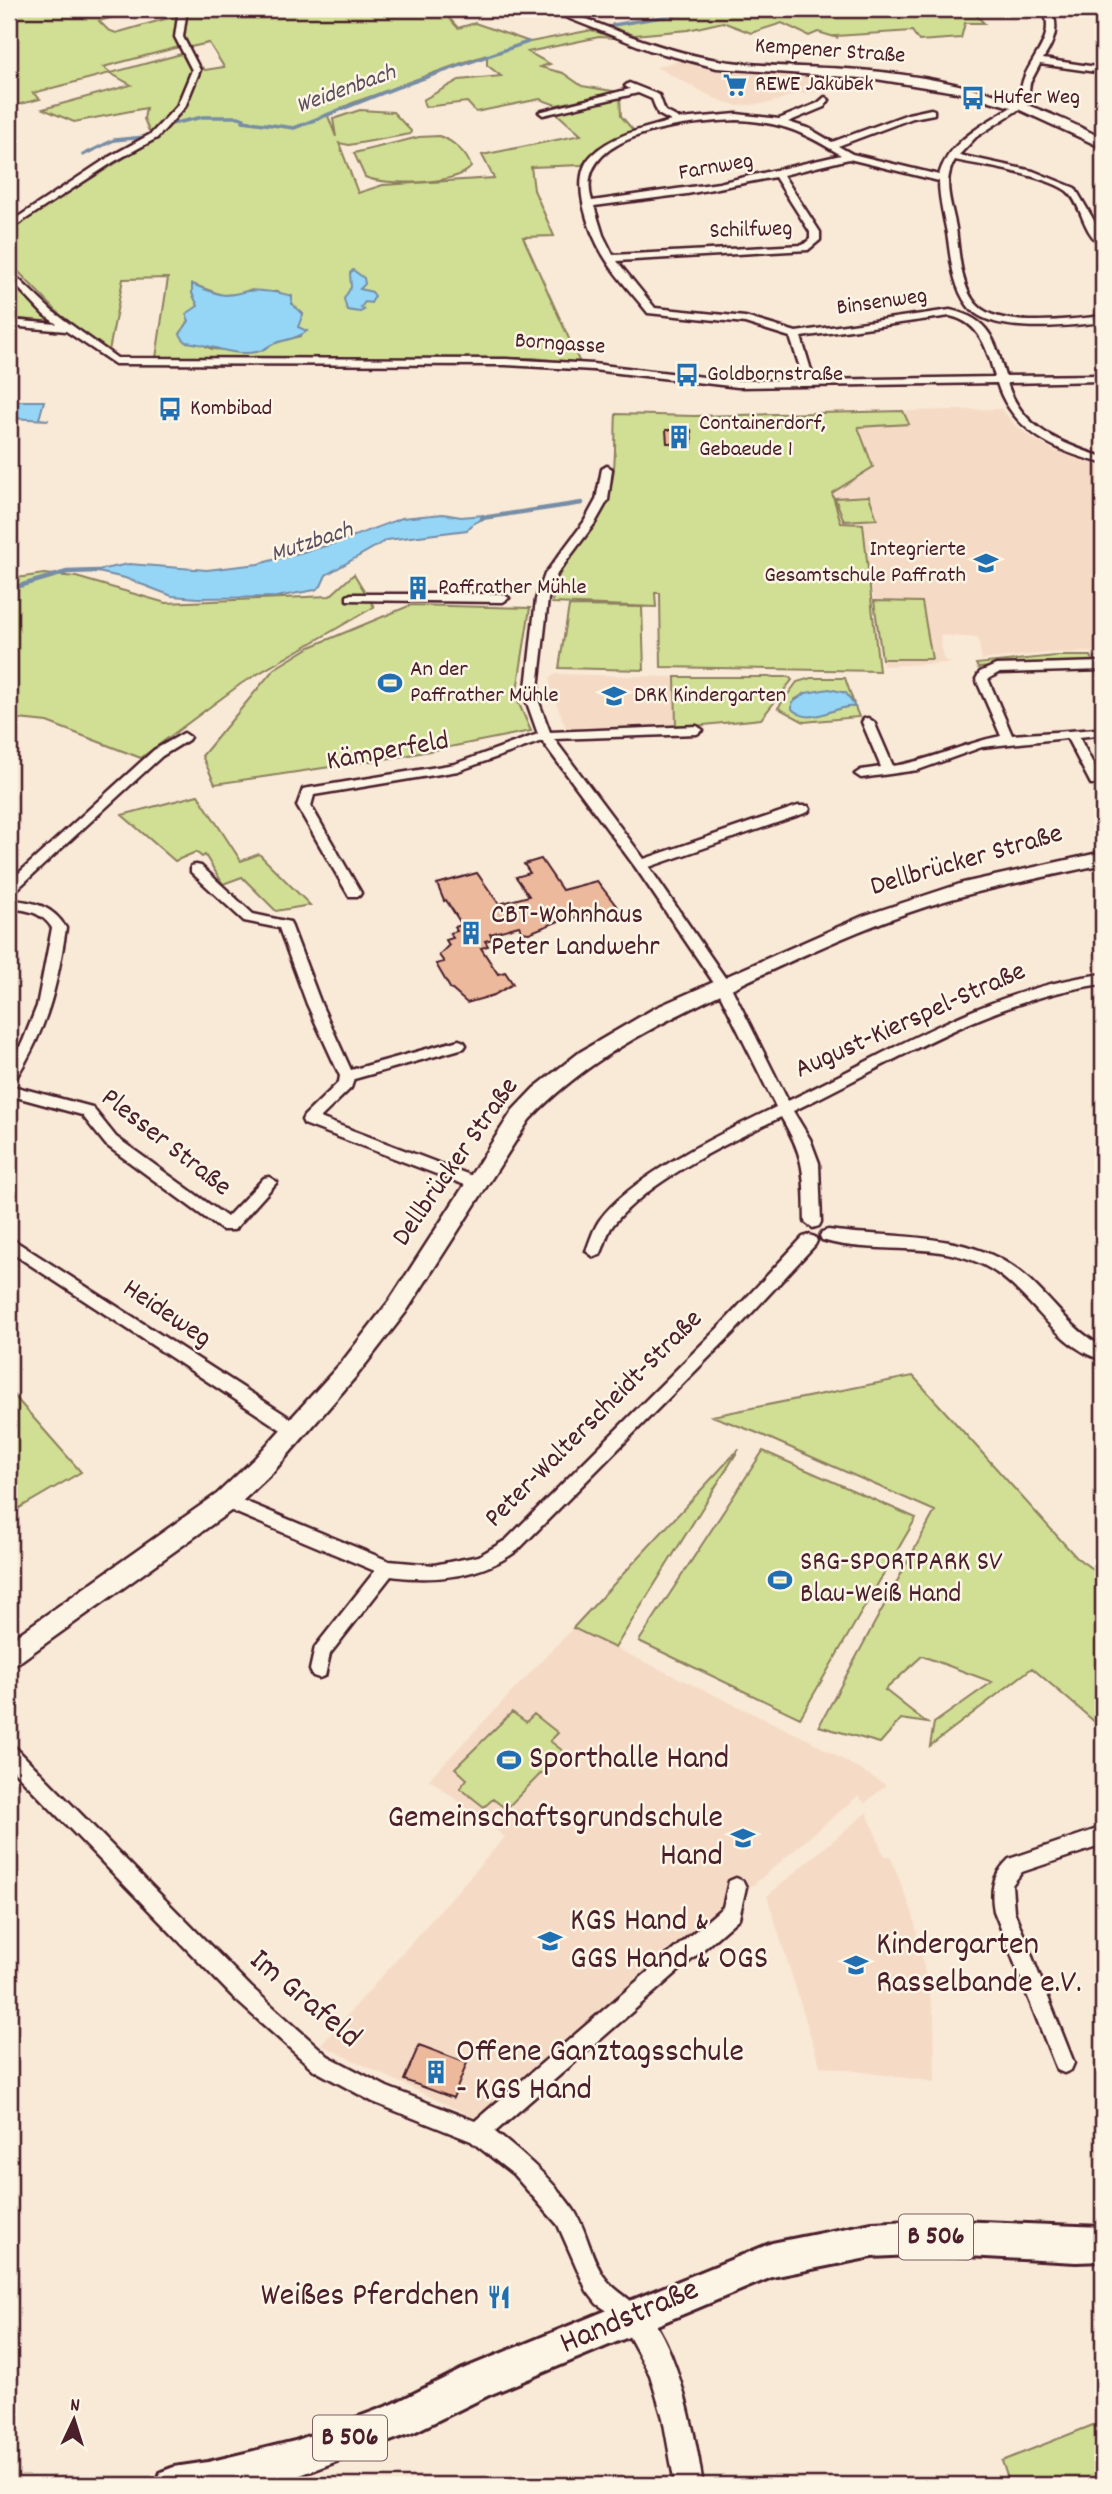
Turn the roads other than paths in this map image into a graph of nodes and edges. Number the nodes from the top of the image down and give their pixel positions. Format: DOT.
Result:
graph roads {
  1 [pos="183,9"];
  2 [pos="551,9"];
  3 [pos="1047,9"];
  4 [pos="1038,61"];
  5 [pos="1103,71"];
  6 [pos="628,85"];
  7 [pos="639,90"];
  8 [pos="825,100"];
  9 [pos="1018,106"];
  10 [pos="543,112"];
  11 [pos="931,112"];
  12 [pos="677,121"];
  13 [pos="781,122"];
  14 [pos="1099,140"];
  15 [pos="832,145"];
  16 [pos="849,156"];
  17 [pos="953,158"];
  18 [pos="779,176"];
  19 [pos="943,179"];
  20 [pos="587,204"];
  21 [pos="9,227"];
  22 [pos="1103,242"];
  23 [pos="610,257"];
  24 [pos="9,273"];
  25 [pos="977,317"];
  26 [pos="1103,318"];
  27 [pos="9,323"];
  28 [pos="68,328"];
  29 [pos="795,335"];
  30 [pos="1103,378"];
  31 [pos="1000,379"];
  32 [pos="810,383"];
  33 [pos="1103,460"];
  34 [pos="607,469"];
  35 [pos="351,598"];
  36 [pos="503,598"];
  37 [pos="1103,666"];
  38 [pos="868,722"];
  39 [pos="698,730"];
  40 [pos="1093,732"];
  41 [pos="1071,734"];
  42 [pos="545,736"];
  43 [pos="184,737"];
  44 [pos="1008,739"];
  45 [pos="890,771"];
  46 [pos="860,774"];
  47 [pos="1096,781"];
  48 [pos="803,809"];
  49 [pos="1103,858"];
  50 [pos="641,865"];
  51 [pos="196,869"];
  52 [pos="9,889"];
  53 [pos="354,893"];
  54 [pos="9,904"];
  55 [pos="1103,979"];
  56 [pos="723,985"];
  57 [pos="459,1045"];
  58 [pos="347,1076"];
  59 [pos="9,1077"];
  60 [pos="9,1090"];
  61 [pos="784,1109"];
  62 [pos="269,1182"];
  63 [pos="478,1184"];
  64 [pos="813,1222"];
  65 [pos="828,1236"];
  66 [pos="809,1241"];
  67 [pos="9,1243"];
  68 [pos="594,1251"];
  69 [pos="1103,1354"];
  70 [pos="295,1430"];
  71 [pos="226,1501"];
  72 [pos="387,1568"];
  73 [pos="9,1655"];
  74 [pos="319,1671"];
  75 [pos="9,1754"];
  76 [pos="1103,1836"];
  77 [pos="736,1887"];
  78 [pos="1064,2063"];
  79 [pos="478,2133"];
  80 [pos="1103,2244"];
  81 [pos="632,2316"];
  82 [pos="174,2485"];
  83 [pos="689,2485"];
  1 -- 21 [label="street"];
  2 -- 9 [label="main road, Kempener Straße"];
  3 -- 4 [label="street"];
  4 -- 5 [label="street"];
  4 -- 9 [label="street"];
  6 -- 7 [label="street"];
  7 -- 10 [label="street"];
  7 -- 12 [label="street"];
  8 -- 13 [label="street"];
  9 -- 14 [label="main road, Kempener Straße"];
  9 -- 17 [label="street"];
  11 -- 15 [label="street"];
  12 -- 13 [label="street"];
  12 -- 20 [label="street"];
  13 -- 15 [label="street"];
  15 -- 16 [label="street"];
  16 -- 18 [label="street, Farnweg"];
  16 -- 19 [label="street"];
  17 -- 19 [label="street"];
  17 -- 22 [label="street"];
  18 -- 20 [label="street, Farnweg"];
  18 -- 23 [label="street, Schilfweg"];
  19 -- 25 [label="street"];
  20 -- 23 [label="street"];
  23 -- 29 [label="street"];
  24 -- 28 [label="street"];
  25 -- 26 [label="street, Binsenweg"];
  25 -- 29 [label="street, Binsenweg"];
  25 -- 31 [label="street"];
  27 -- 28 [label="street"];
  28 -- 32 [label="street, Borngasse"];
  29 -- 32 [label="street"];
  30 -- 31 [label="street, Borngasse"];
  31 -- 32 [label="street, Borngasse"];
  31 -- 33 [label="street"];
  34 -- 42 [label="street"];
  35 -- 36 [label="street"];
  37 -- 44 [label="street"];
  38 -- 45 [label="street"];
  39 -- 42 [label="street"];
  40 -- 41 [label="street"];
  41 -- 44 [label="street"];
  41 -- 47 [label="street"];
  42 -- 50 [label="street"];
  42 -- 53 [label="street, Kämperfeld"];
  43 -- 52 [label="street"];
  44 -- 45 [label="street"];
  45 -- 46 [label="street"];
  48 -- 50 [label="street"];
  49 -- 56 [label="main road, Dellbrücker Straße"];
  50 -- 56 [label="street"];
  51 -- 58 [label="street"];
  54 -- 59 [label="street"];
  55 -- 61 [label="street, August-Kierspel-Straße"];
  56 -- 61 [label="street"];
  56 -- 63 [label="main road, Dellbrücker Straße"];
  57 -- 58 [label="street"];
  58 -- 63 [label="street"];
  60 -- 62 [label="street, Plesser Straße"];
  61 -- 64 [label="street"];
  61 -- 68 [label="street, August-Kierspel-Straße"];
  63 -- 70 [label="main road, Dellbrücker Straße"];
  64 -- 65 [label="street"];
  64 -- 66 [label="street"];
  65 -- 66 [label="street"];
  65 -- 69 [label="street"];
  66 -- 72 [label="street, Peter-Walterscheidt-Straße"];
  67 -- 70 [label="street, Heideweg"];
  70 -- 71 [label="main road, Dellbrücker Straße"];
  71 -- 72 [label="street, Peter-Walterscheidt-Straße"];
  71 -- 73 [label="main road, Dellbrücker Straße"];
  72 -- 74 [label="street"];
  75 -- 79 [label="street, Im Grafeld"];
  76 -- 78 [label="street"];
  77 -- 79 [label="street"];
  79 -- 81 [label="street, Im Grafeld"];
  80 -- 81 [label="main road, Handstraße / B 506"];
  81 -- 82 [label="main road, Handstraße / B 506"];
  81 -- 83 [label="street"];
}
